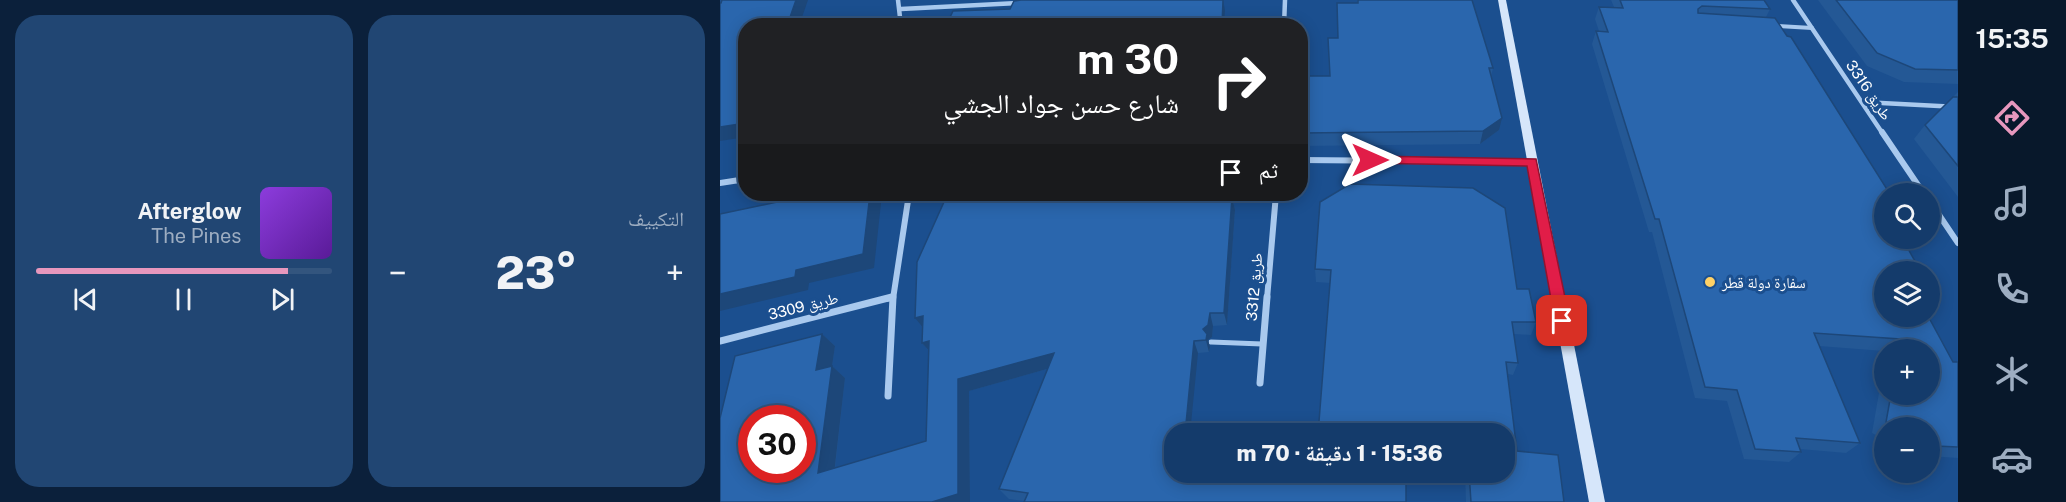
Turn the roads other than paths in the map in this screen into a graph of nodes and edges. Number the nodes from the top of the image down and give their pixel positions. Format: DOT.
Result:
graph roads {
  1 [pos="898,0"];
  2 [pos="1285,0"];
  3 [pos="1502,0"];
  4 [pos="1793,0"];
  5 [pos="1025,3"];
  6 [pos="901,9"];
  7 [pos="901,18"];
  8 [pos="1284,18"];
  9 [pos="1766,26"];
  10 [pos="1812,28"];
  11 [pos="1862,102"];
  12 [pos="1958,107"];
  13 [pos="1308,160"];
  14 [pos="1532,162"];
  15 [pos="738,180"];
  16 [pos="720,183"];
  17 [pos="1917,183"];
  18 [pos="908,201"];
  19 [pos="1275,201"];
  20 [pos="1940,216"];
  21 [pos="1958,243"];
  22 [pos="893,297"];
  23 [pos="720,341"];
  24 [pos="1211,342"];
  25 [pos="1263,344"];
  26 [pos="1260,382"];
  27 [pos="888,396"];
  28 [pos="1597,502"];
  1 -- 6 [label="street"];
  2 -- 8 [label="street"];
  3 -- 14 [label="street"];
  4 -- 10 [label="street, طريق 3316"];
  5 -- 6 [label="street"];
  6 -- 7 [label="street"];
  9 -- 10 [label="lane"];
  10 -- 11 [label="street, طريق 3316"];
  11 -- 12 [label="street"];
  11 -- 17 [label="street, طريق 3316"];
  13 -- 14 [label="street"];
  14 -- 28 [label="street"];
  15 -- 16 [label="street"];
  18 -- 22 [label="street"];
  19 -- 25 [label="street, طريق 3312"];
  20 -- 21 [label="street"];
  22 -- 23 [label="street, طريق 3309"];
  22 -- 27 [label="street"];
  24 -- 25 [label="lane"];
  25 -- 26 [label="street, طريق 3312"];
}
